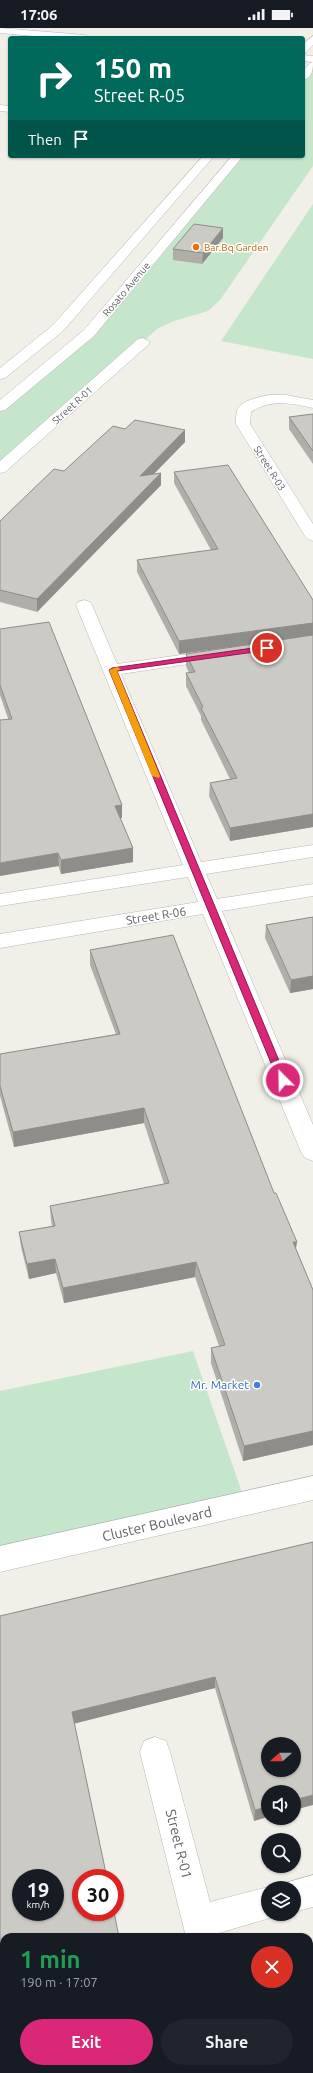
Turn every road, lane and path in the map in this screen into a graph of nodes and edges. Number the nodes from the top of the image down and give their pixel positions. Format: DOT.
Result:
graph roads {
  1 [pos="0,30"];
  2 [pos="63,36"];
  3 [pos="313,39"];
  4 [pos="305,48"];
  5 [pos="313,65"];
  6 [pos="305,75"];
  7 [pos="207,158"];
  8 [pos="236,158"];
  9 [pos="143,342"];
  10 [pos="0,375"];
  11 [pos="313,404"];
  12 [pos="0,407"];
  13 [pos="0,469"];
  14 [pos="313,536"];
  15 [pos="84,605"];
  16 [pos="228,654"];
  17 [pos="112,670"];
  18 [pos="313,851"];
  19 [pos="195,870"];
  20 [pos="313,890"];
  21 [pos="0,900"];
  22 [pos="210,907"];
  23 [pos="0,942"];
  24 [pos="313,1152"];
  25 [pos="313,1488"];
  26 [pos="0,1559"];
  27 [pos="155,1752"];
  28 [pos="313,1891"];
  29 [pos="301,1894"];
  30 [pos="261,1906"];
  31 [pos="201,1929"];
  1 -- 2 [label="street"];
  3 -- 4 [label="street"];
  5 -- 6 [label="street"];
  7 -- 10 [label="street"];
  8 -- 12 [label="street, Rosato Avenue"];
  9 -- 13 [label="street, Street R-01"];
  11 -- 14 [label="street, Street R-03"];
  15 -- 17 [label="street"];
  16 -- 17 [label="street"];
  17 -- 19 [label="street"];
  18 -- 19 [label="street"];
  19 -- 21 [label="street"];
  19 -- 22 [label="street"];
  20 -- 22 [label="street, Street R-06"];
  22 -- 23 [label="street, Street R-06"];
  22 -- 24 [label="street"];
  25 -- 26 [label="street, Cluster Boulevard"];
  27 -- 31 [label="street, Street R-01"];
  28 -- 29 [label="street"];
  30 -- 31 [label="street"];
}
